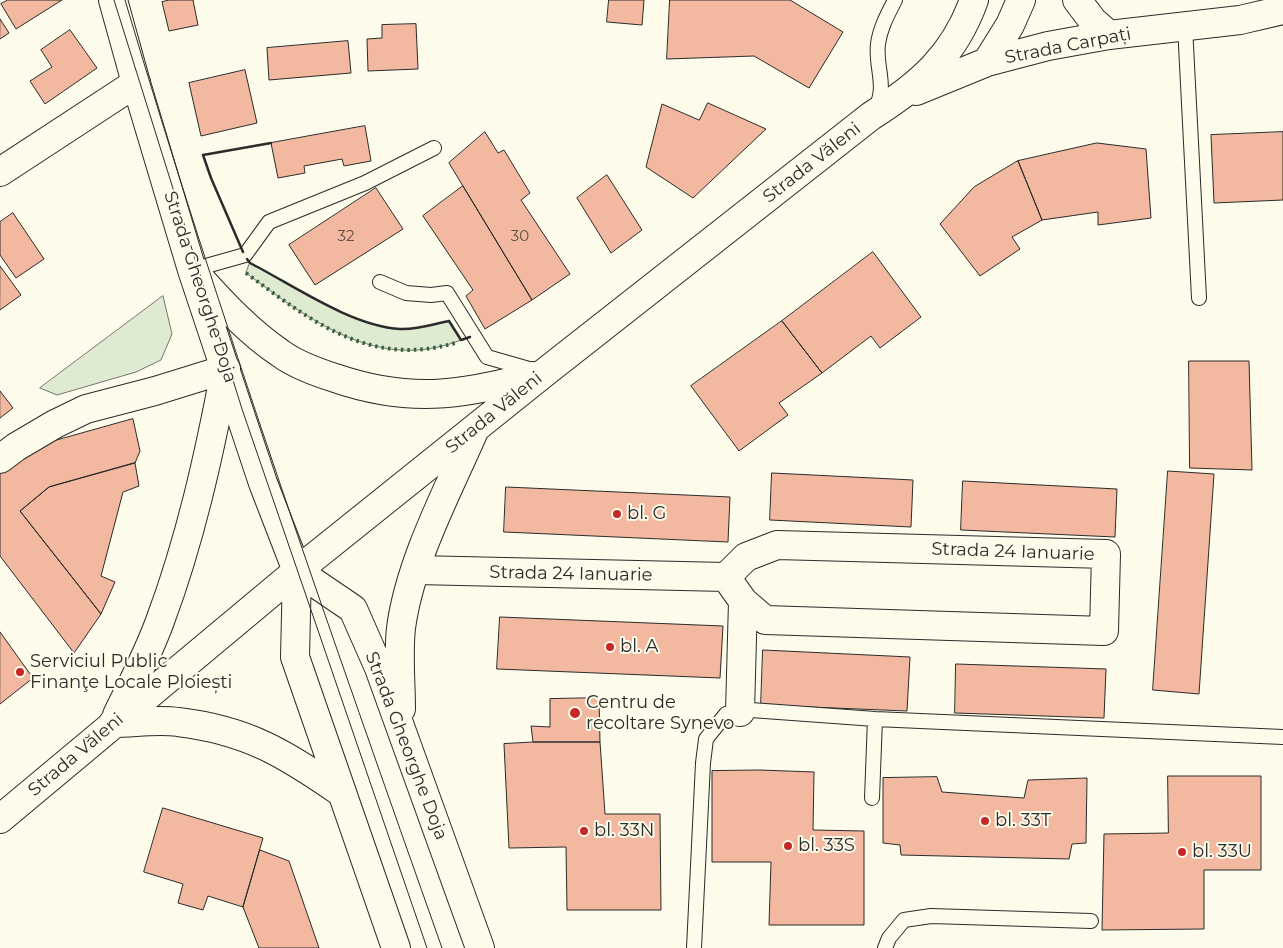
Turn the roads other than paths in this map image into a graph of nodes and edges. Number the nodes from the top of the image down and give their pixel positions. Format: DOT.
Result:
graph roads {
  1 [pos="113,0"];
  2 [pos="895,0"];
  3 [pos="974,0"];
  4 [pos="1021,0"];
  5 [pos="1076,0"];
  6 [pos="1283,10"];
  7 [pos="1240,20"];
  8 [pos="1185,26"];
  9 [pos="1283,30"];
  10 [pos="1109,35"];
  11 [pos="987,62"];
  12 [pos="136,83"];
  13 [pos="903,96"];
  14 [pos="871,116"];
  15 [pos="434,148"];
  16 [pos="0,172"];
  17 [pos="192,270"];
  18 [pos="380,282"];
  19 [pos="1199,298"];
  20 [pos="226,368"];
  21 [pos="544,373"];
  22 [pos="475,428"];
  23 [pos="0,459"];
  24 [pos="416,570"];
  25 [pos="297,571"];
  26 [pos="726,577"];
  27 [pos="743,601"];
  28 [pos="740,712"];
  29 [pos="875,719"];
  30 [pos="113,723"];
  31 [pos="402,730"];
  32 [pos="1283,738"];
  33 [pos="342,793"];
  34 [pos="872,798"];
  35 [pos="0,819"];
  36 [pos="1091,921"];
  37 [pos="396,948"];
  38 [pos="480,948"];
  39 [pos="694,948"];
  40 [pos="885,948"];
  1 -- 12 [label="main road, Strada Gheorghe Doja"];
  2 -- 14 [label="lane"];
  3 -- 13 [label="main road, Strada Văleni"];
  4 -- 11 [label="main road"];
  5 -- 10 [label="main road"];
  6 -- 7 [label="main road, Strada Carpați"];
  7 -- 8 [label="main road, Strada Carpați"];
  7 -- 9 [label="main road, Strada Carpați"];
  8 -- 10 [label="main road, Strada Carpați"];
  8 -- 19 [label="lane"];
  10 -- 11 [label="main road, Strada Carpați"];
  11 -- 13 [label="main road, Strada Carpați"];
  12 -- 16 [label="main road"];
  12 -- 17 [label="main road, Strada Gheorghe Doja"];
  13 -- 14 [label="main road, Strada Văleni"];
  14 -- 21 [label="main road, Strada Văleni"];
  15 -- 17 [label="lane"];
  17 -- 20 [label="main road, Strada Gheorghe Doja"];
  17 -- 21 [label="main road"];
  18 -- 21 [label="lane"];
  20 -- 23 [label="main road"];
  20 -- 25 [label="main road, Strada Gheorghe Doja"];
  20 -- 30 [label="main road"];
  21 -- 22 [label="main road, Strada Văleni"];
  22 -- 24 [label="main road"];
  22 -- 25 [label="main road, Strada Văleni"];
  24 -- 26 [label="main road, Strada 24 Ianuarie"];
  24 -- 31 [label="main road"];
  25 -- 30 [label="main road, Strada Văleni"];
  25 -- 31 [label="main road, Strada Gheorghe Doja"];
  25 -- 33 [label="main road, Strada Gheorghe Doja"];
  26 -- 27 [label="main road, Strada 24 Ianuarie"];
  26 -- 27 [label="main road, Strada 24 Ianuarie"];
  27 -- 28 [label="main road"];
  28 -- 29 [label="lane"];
  28 -- 39 [label="lane"];
  29 -- 32 [label="lane"];
  29 -- 34 [label="lane"];
  30 -- 33 [label="main road"];
  30 -- 35 [label="main road, Strada Văleni"];
  31 -- 38 [label="main road, Strada Gheorghe Doja"];
  33 -- 37 [label="main road, Strada Gheorghe Doja"];
  36 -- 40 [label="lane"];
}
